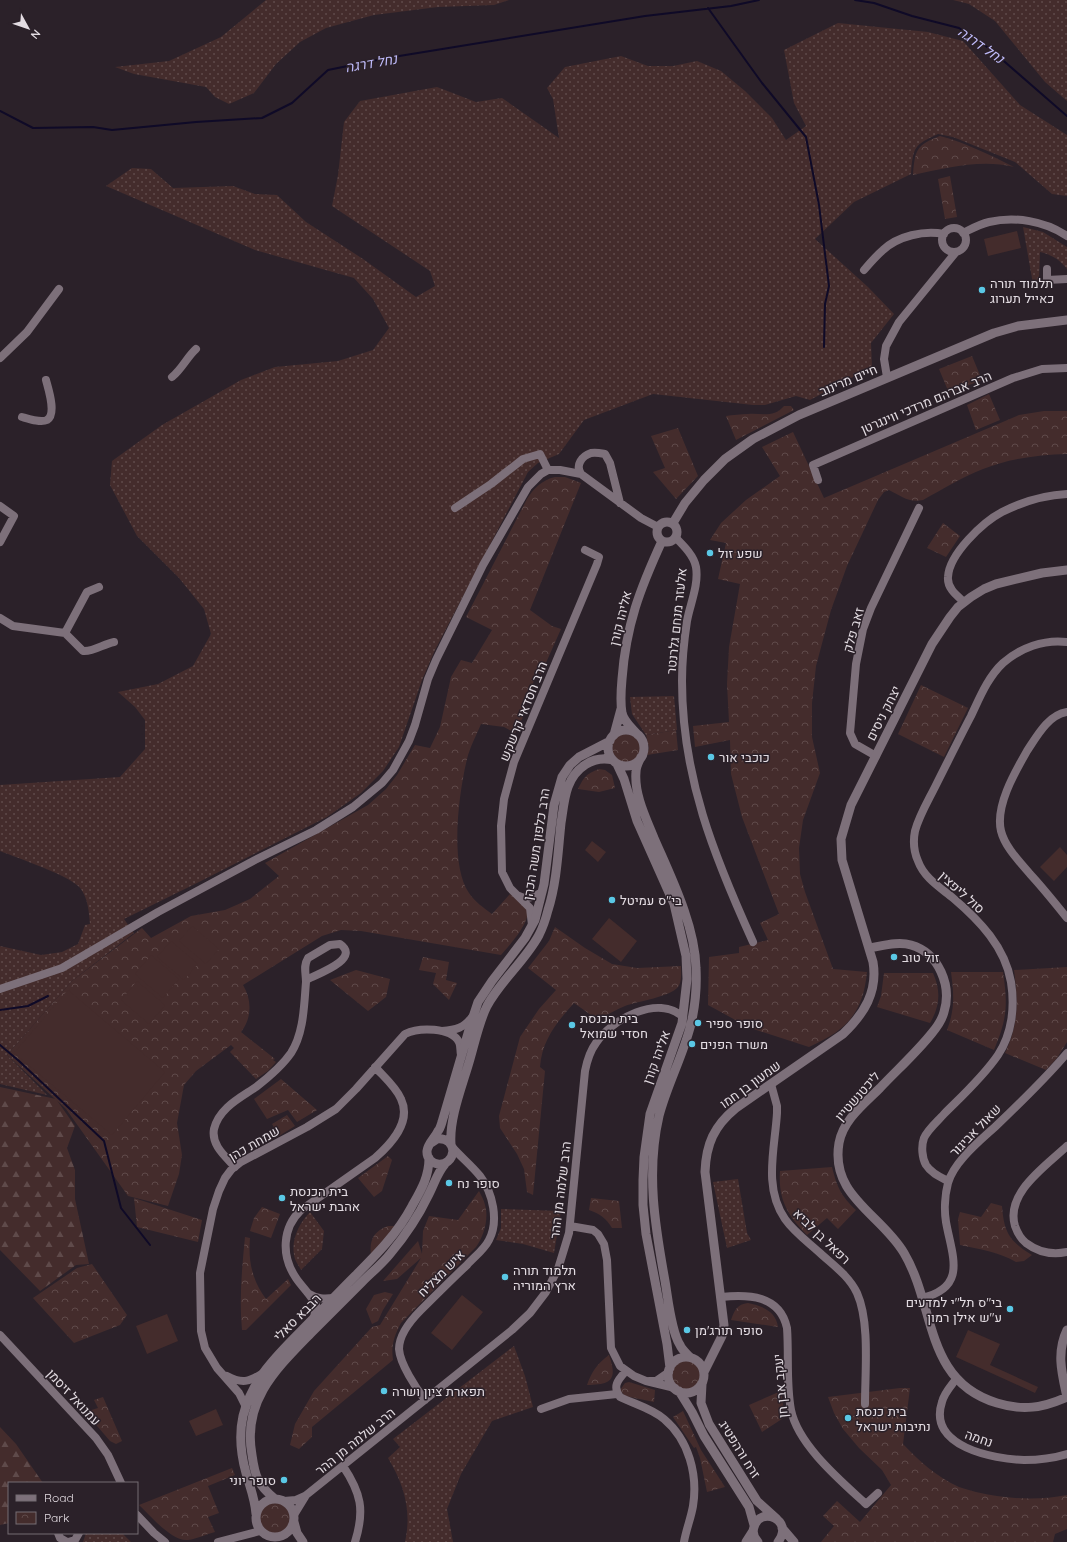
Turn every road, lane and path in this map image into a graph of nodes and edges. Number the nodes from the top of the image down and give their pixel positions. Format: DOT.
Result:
graph roads {
  1 [pos="963,233"];
  2 [pos="944,234"];
  3 [pos="1067,236"];
  4 [pos="956,252"];
  5 [pos="1047,269"];
  6 [pos="864,270"];
  7 [pos="1067,279"];
  8 [pos="59,289"];
  9 [pos="1067,320"];
  10 [pos="196,349"];
  11 [pos="0,358"];
  12 [pos="1067,368"];
  13 [pos="172,377"];
  14 [pos="887,377"];
  15 [pos="46,380"];
  16 [pos="22,417"];
  17 [pos="548,470"];
  18 [pos="581,474"];
  19 [pos="818,480"];
  20 [pos="1067,494"];
  21 [pos="620,503"];
  22 [pos="0,506"];
  23 [pos="456,508"];
  24 [pos="919,508"];
  25 [pos="672,523"];
  26 [pos="658,527"];
  27 [pos="676,538"];
  28 [pos="662,541"];
  29 [pos="0,542"];
  30 [pos="585,550"];
  31 [pos="1067,570"];
  32 [pos="99,587"];
  33 [pos="964,602"];
  34 [pos="0,618"];
  35 [pos="66,633"];
  36 [pos="114,642"];
  37 [pos="1067,642"];
  38 [pos="621,706"];
  39 [pos="1067,712"];
  40 [pos="638,735"];
  41 [pos="612,738"];
  42 [pos="876,756"];
  43 [pos="641,757"];
  44 [pos="615,762"];
  45 [pos="542,892"];
  46 [pos="515,894"];
  47 [pos="1067,918"];
  48 [pos="532,926"];
  49 [pos="753,942"];
  50 [pos="869,948"];
  51 [pos="306,980"];
  52 [pos="0,989"];
  53 [pos="473,1017"];
  54 [pos="683,1017"];
  55 [pos="441,1031"];
  56 [pos="1067,1053"];
  57 [pos="461,1057"];
  58 [pos="375,1067"];
  59 [pos="770,1084"];
  60 [pos="431,1143"];
  61 [pos="452,1146"];
  62 [pos="1067,1146"];
  63 [pos="429,1158"];
  64 [pos="447,1162"];
  65 [pos="467,1163"];
  66 [pos="235,1167"];
  67 [pos="948,1182"];
  68 [pos="570,1226"];
  69 [pos="1067,1252"];
  70 [pos="309,1293"];
  71 [pos="721,1297"];
  72 [pos="334,1298"];
  73 [pos="922,1298"];
  74 [pos="314,1318"];
  75 [pos="1067,1330"];
  76 [pos="0,1335"];
  77 [pos="720,1343"];
  78 [pos="692,1358"];
  79 [pos="1061,1366"];
  80 [pos="669,1370"];
  81 [pos="626,1371"];
  82 [pos="704,1372"];
  83 [pos="263,1373"];
  84 [pos="224,1375"];
  85 [pos="1067,1375"];
  86 [pos="956,1379"];
  87 [pos="646,1381"];
  88 [pos="702,1384"];
  89 [pos="677,1390"];
  90 [pos="617,1394"];
  91 [pos="1067,1397"];
  92 [pos="425,1400"];
  93 [pos="866,1404"];
  94 [pos="541,1409"];
  95 [pos="245,1411"];
  96 [pos="1067,1454"];
  97 [pos="343,1466"];
  98 [pos="121,1482"];
  99 [pos="878,1493"];
  100 [pos="306,1496"];
  101 [pos="279,1500"];
  102 [pos="256,1514"];
  103 [pos="138,1516"];
  104 [pos="294,1519"];
  105 [pos="777,1519"];
  106 [pos="754,1528"];
  107 [pos="782,1528"];
  108 [pos="260,1531"];
  109 [pos="58,1534"];
  110 [pos="78,1538"];
  111 [pos="274,1538"];
  112 [pos="66,1542"];
  113 [pos="165,1542"];
  114 [pos="218,1542"];
  115 [pos="287,1542"];
  116 [pos="303,1542"];
  117 [pos="355,1542"];
  118 [pos="684,1542"];
  119 [pos="746,1542"];
  120 [pos="758,1542"];
  121 [pos="778,1542"];
  122 [pos="794,1542"];
  1 -- 2 [label="street"];
  1 -- 3 [label="street"];
  1 -- 4 [label="street"];
  2 -- 4 [label="street"];
  2 -- 6 [label="street"];
  4 -- 14 [label="street"];
  5 -- 7 [label="street"];
  8 -- 11 [label="street"];
  9 -- 14 [label="street, חיים מרינוב"];
  10 -- 13 [label="street"];
  12 -- 19 [label="street, הרב אברהם מרדכי ווינגרטן"];
  14 -- 25 [label="street, חיים מרינוב"];
  15 -- 16 [label="street"];
  17 -- 18 [label="street"];
  17 -- 23 [label="street"];
  17 -- 52 [label="street"];
  18 -- 21 [label="street"];
  18 -- 21 [label="street"];
  20 -- 33 [label="street"];
  21 -- 26 [label="street"];
  22 -- 29 [label="street"];
  24 -- 42 [label="street, זאב פלק"];
  25 -- 26 [label="street"];
  25 -- 27 [label="street"];
  26 -- 28 [label="street"];
  27 -- 28 [label="street"];
  27 -- 49 [label="street, אלעזר מנחם גלרנטר"];
  28 -- 38 [label="street, אליהו קורן"];
  30 -- 46 [label="street, הרב חסדאי קרשקש"];
  31 -- 33 [label="street, יצחק ניסים"];
  32 -- 35 [label="street"];
  33 -- 42 [label="street, יצחק ניסים"];
  34 -- 35 [label="street"];
  35 -- 36 [label="street"];
  37 -- 67 [label="street, סול ליפצין"];
  38 -- 40 [label="street, אליהו קורן"];
  38 -- 41 [label="street, אליהו קורן"];
  39 -- 47 [label="street"];
  40 -- 41 [label="street, הרב כלפון משה הכהן"];
  40 -- 43 [label="street, אליהו קורן"];
  41 -- 44 [label="street, אליהו קורן"];
  41 -- 45 [label="street, הרב כלפון משה הכהן"];
  42 -- 50 [label="street, יצחק ניסים"];
  43 -- 44 [label="street, הרב כלפון משה הכהן"];
  43 -- 78 [label="street, אליהו קורן"];
  44 -- 54 [label="street, אליהו קורן"];
  44 -- 61 [label="street, הרב כלפון משה הכהן"];
  45 -- 46 [label="street"];
  45 -- 48 [label="street, הרב כלפון משה הכהן"];
  46 -- 48 [label="street, הרב חסדאי קרשקש"];
  48 -- 53 [label="street, הרב כלפון משה הכהן"];
  50 -- 59 [label="street, שמעון בן חמו"];
  50 -- 73 [label="street, ליכטנשטיין"];
  51 -- 51 [label="street"];
  51 -- 66 [label="street"];
  53 -- 55 [label="street"];
  53 -- 57 [label="street, הרב כלפון משה הכהן"];
  54 -- 68 [label="street, הרב שלמה מן ההר"];
  54 -- 80 [label="street, אליהו קורן"];
  55 -- 57 [label="street"];
  55 -- 58 [label="street, שמחת כהן"];
  56 -- 67 [label="street, שאול אביגור"];
  57 -- 60 [label="street, הרב כלפון משה הכהן"];
  58 -- 66 [label="street, שמחת כהן"];
  58 -- 70 [label="street"];
  59 -- 71 [label="street, שמעון בן חמו"];
  59 -- 93 [label="street, רפאל בן לביא"];
  60 -- 61 [label="street"];
  60 -- 63 [label="street"];
  61 -- 64 [label="street"];
  61 -- 65 [label="street, איש מצליח"];
  62 -- 69 [label="street"];
  63 -- 64 [label="street"];
  63 -- 72 [label="street, הבבא סאלי"];
  64 -- 65 [label="street"];
  64 -- 101 [label="street, הבבא סאלי"];
  65 -- 92 [label="street, איש מצליח"];
  66 -- 84 [label="street, שמחת כהן"];
  67 -- 73 [label="street, שאול אביגור"];
  68 -- 81 [label="street"];
  68 -- 92 [label="street, הרב שלמה מן ההר"];
  70 -- 72 [label="street"];
  70 -- 74 [label="street"];
  71 -- 77 [label="street, שמעון בן חמו"];
  71 -- 99 [label="street, יעקב אבן חן"];
  72 -- 74 [label="street, הבבא סאלי"];
  73 -- 86 [label="street, ליכטנשטיין"];
  74 -- 83 [label="street, הבבא סאלי"];
  75 -- 79 [label="street"];
  76 -- 98 [label="street, עמנואל זיסמן"];
  77 -- 78 [label="street"];
  77 -- 82 [label="street, שמעון בן חמו"];
  78 -- 80 [label="street"];
  78 -- 82 [label="street"];
  79 -- 85 [label="street"];
  79 -- 91 [label="street"];
  80 -- 87 [label="street"];
  80 -- 89 [label="street"];
  81 -- 87 [label="street"];
  81 -- 90 [label="street"];
  82 -- 88 [label="street"];
  83 -- 84 [label="street"];
  83 -- 95 [label="street, הבבא סאלי"];
  84 -- 95 [label="street, שמחת כהן"];
  86 -- 91 [label="street, ליכטנשטיין"];
  86 -- 96 [label="street, נחמה"];
  87 -- 89 [label="street"];
  88 -- 89 [label="street"];
  88 -- 105 [label="street, זרח ורהפטיג"];
  89 -- 106 [label="street, זרח ורהפטיג"];
  90 -- 94 [label="street"];
  90 -- 118 [label="street"];
  92 -- 97 [label="street, הרב שלמה מן ההר"];
  95 -- 102 [label="street, הבבא סאלי"];
  97 -- 100 [label="street, הרב שלמה מן ההר"];
  97 -- 117 [label="street"];
  100 -- 101 [label="street"];
  100 -- 104 [label="street"];
  101 -- 102 [label="street"];
  101 -- 104 [label="street"];
  102 -- 108 [label="street"];
  103 -- 113 [label="street"];
  104 -- 111 [label="street"];
  104 -- 116 [label="street"];
  105 -- 106 [label="street"];
  105 -- 107 [label="street, זרח ורהפטיג"];
  106 -- 119 [label="street"];
  106 -- 120 [label="street, זרח ורהפטיג"];
  107 -- 121 [label="street"];
  107 -- 122 [label="street"];
  108 -- 111 [label="street"];
  108 -- 114 [label="street"];
  109 -- 112 [label="street"];
  110 -- 112 [label="street"];
  111 -- 115 [label="street"];
}
